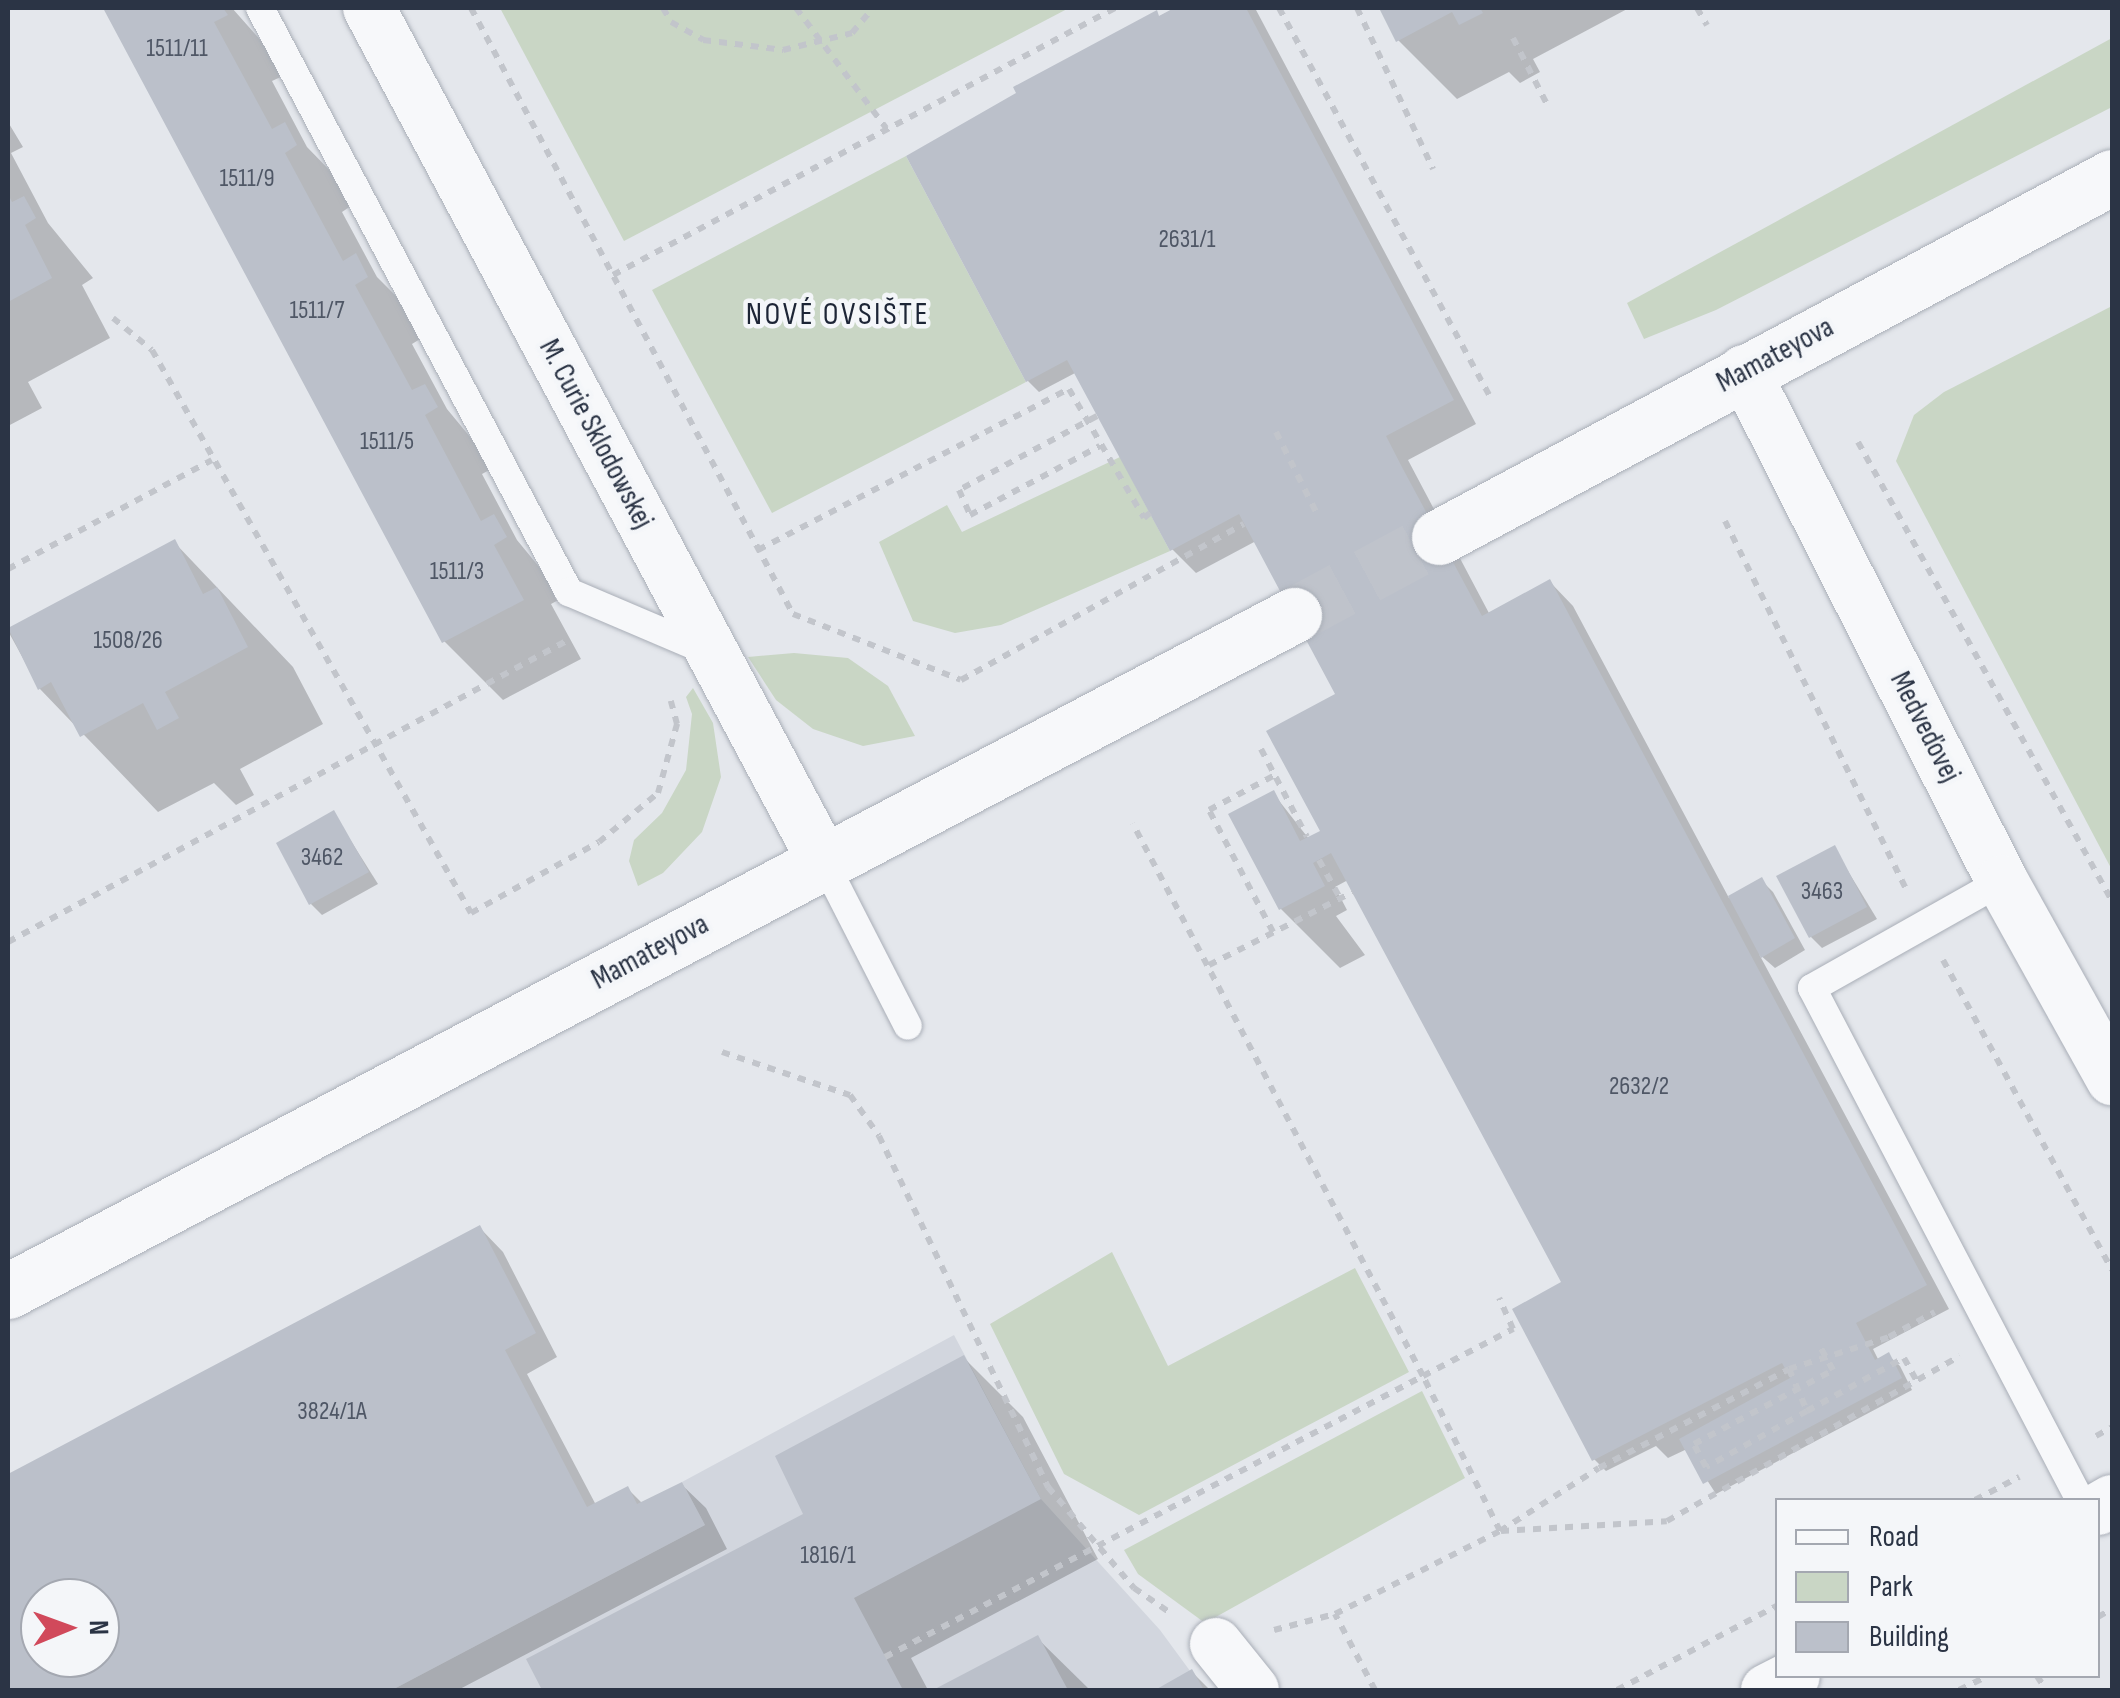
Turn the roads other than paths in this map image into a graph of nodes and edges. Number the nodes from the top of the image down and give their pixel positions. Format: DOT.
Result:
graph roads {
  1 [pos="260,8"];
  2 [pos="368,8"];
  3 [pos="2112,177"];
  4 [pos="1744,371"];
  5 [pos="1440,537"];
  6 [pos="1294,615"];
  7 [pos="713,654"];
  8 [pos="823,860"];
  9 [pos="2002,881"];
  10 [pos="908,1026"];
  11 [pos="2112,1079"];
  12 [pos="8,1291"];
  13 [pos="2079,1498"];
  14 [pos="1216,1644"];
  15 [pos="1790,1678"];
  16 [pos="1253,1690"];
  17 [pos="1766,1690"];
  1 -- 7 [label="lane"];
  2 -- 7 [label="street, M. Curie Sklodowskej"];
  3 -- 4 [label="street, Mamateyova"];
  4 -- 5 [label="street, Mamateyova"];
  4 -- 9 [label="street, Medveďovej"];
  6 -- 8 [label="street, Mamateyova"];
  7 -- 8 [label="street, M. Curie Sklodowskej"];
  8 -- 10 [label="lane"];
  8 -- 12 [label="street, Mamateyova"];
  9 -- 11 [label="street, Medveďovej"];
  9 -- 13 [label="lane"];
  14 -- 16 [label="street"];
  15 -- 17 [label="street"];
}
